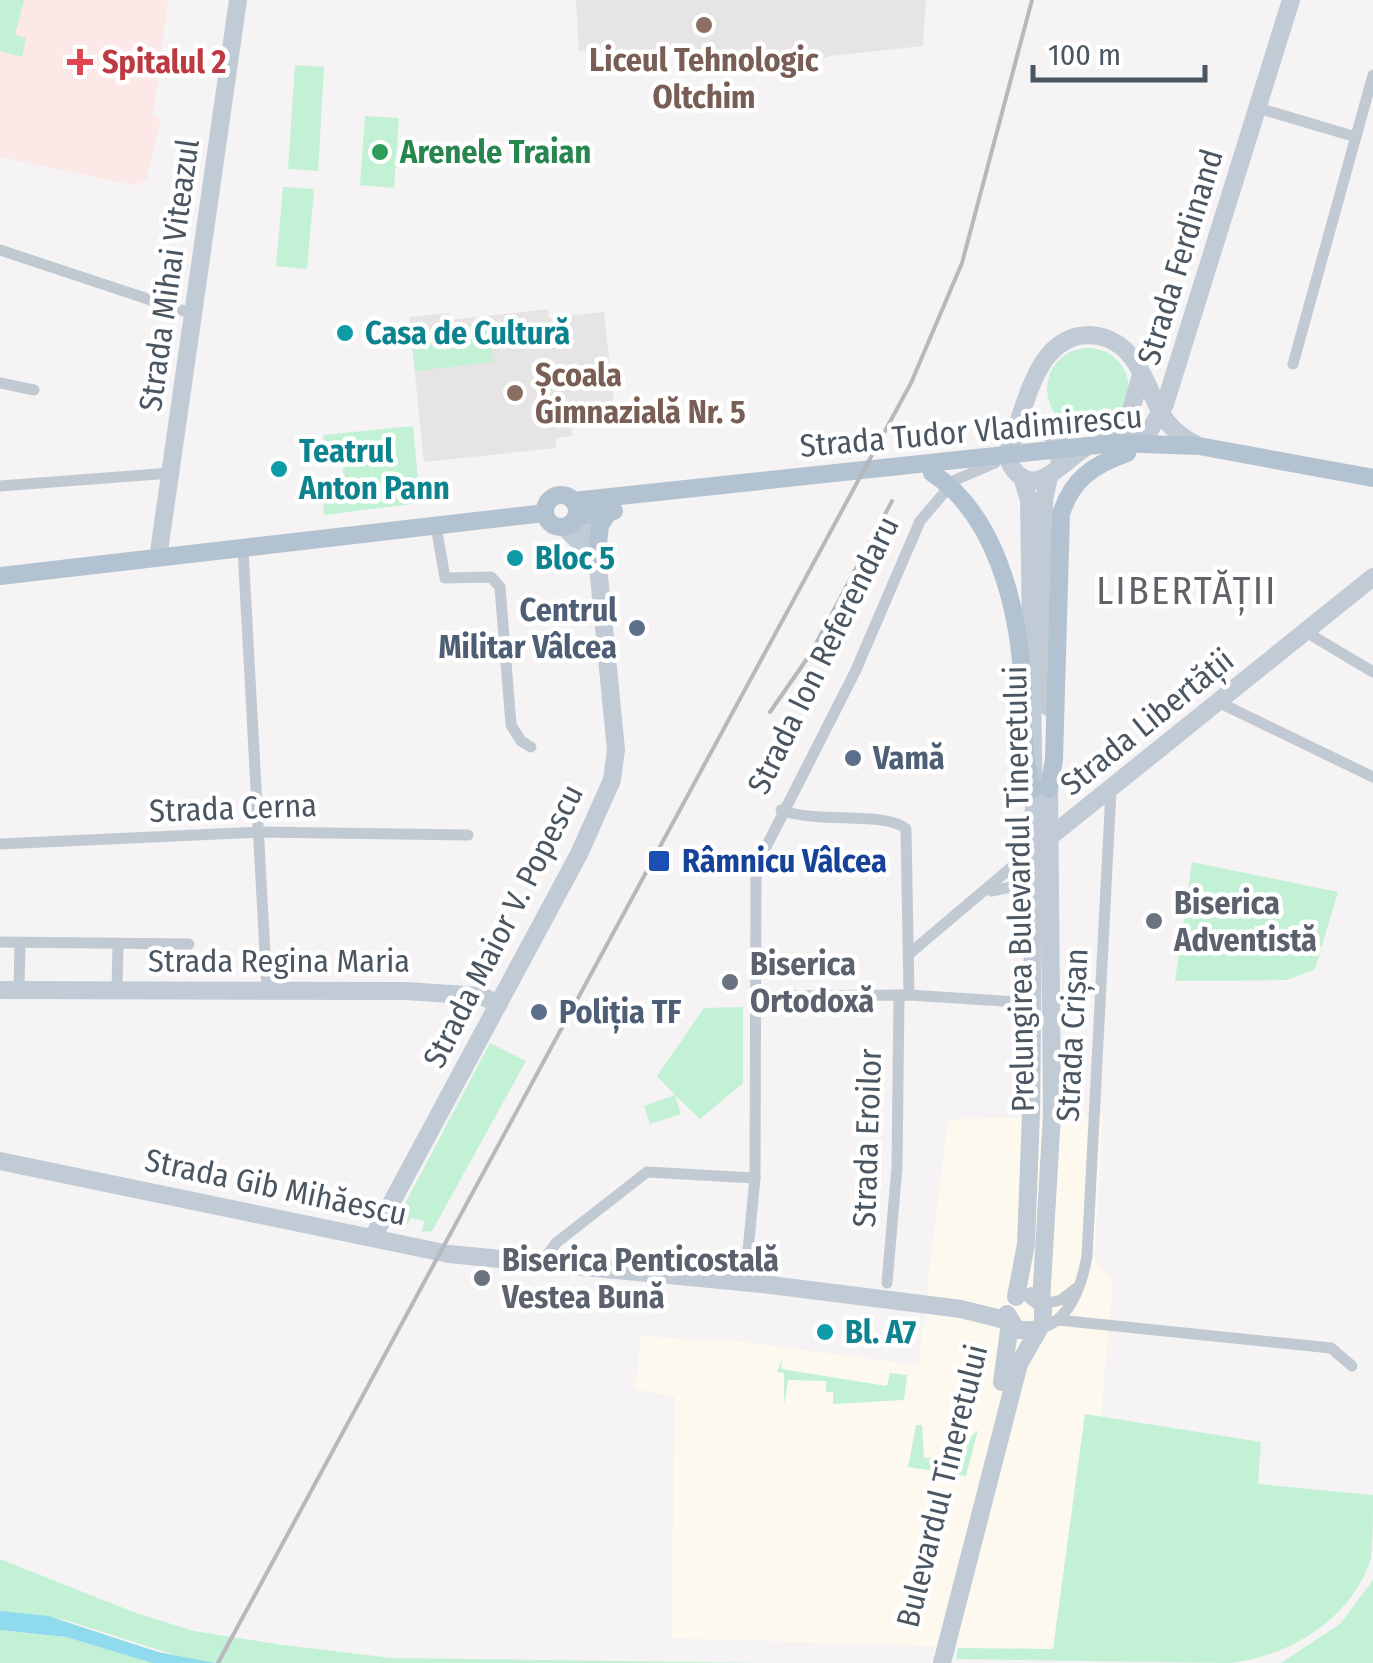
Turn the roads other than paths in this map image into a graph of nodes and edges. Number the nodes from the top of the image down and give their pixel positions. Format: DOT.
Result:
graph roads {
  1 [pos="238,0"];
  2 [pos="1291,0"];
  3 [pos="1373,76"];
  4 [pos="1258,108"];
  5 [pos="1356,137"];
  6 [pos="0,250"];
  7 [pos="193,314"];
  8 [pos="1293,364"];
  9 [pos="1142,374"];
  10 [pos="1035,382"];
  11 [pos="0,383"];
  12 [pos="34,390"];
  13 [pos="1056,437"];
  14 [pos="1012,440"];
  15 [pos="1096,443"];
  16 [pos="1198,446"];
  17 [pos="1127,453"];
  18 [pos="1009,461"];
  19 [pos="932,472"];
  20 [pos="1054,472"];
  21 [pos="170,473"];
  22 [pos="1022,477"];
  23 [pos="1373,478"];
  24 [pos="0,486"];
  25 [pos="1373,488"];
  26 [pos="672,498"];
  27 [pos="609,512"];
  28 [pos="546,513"];
  29 [pos="573,515"];
  30 [pos="436,526"];
  31 [pos="244,549"];
  32 [pos="158,558"];
  33 [pos="598,560"];
  34 [pos="0,576"];
  35 [pos="1373,577"];
  36 [pos="1306,632"];
  37 [pos="1373,672"];
  38 [pos="1220,703"];
  39 [pos="531,747"];
  40 [pos="1373,776"];
  41 [pos="1111,790"];
  42 [pos="1044,794"];
  43 [pos="781,810"];
  44 [pos="1069,822"];
  45 [pos="258,832"];
  46 [pos="468,836"];
  47 [pos="1050,836"];
  48 [pos="0,844"];
  49 [pos="1033,849"];
  50 [pos="982,895"];
  51 [pos="1033,897"];
  52 [pos="0,942"];
  53 [pos="20,943"];
  54 [pos="118,944"];
  55 [pos="190,944"];
  56 [pos="909,954"];
  57 [pos="9,990"];
  58 [pos="117,990"];
  59 [pos="267,990"];
  60 [pos="904,995"];
  61 [pos="756,996"];
  62 [pos="1032,1003"];
  63 [pos="499,1004"];
  64 [pos="0,1161"];
  65 [pos="755,1178"];
  66 [pos="387,1208"];
  67 [pos="328,1229"];
  68 [pos="373,1237"];
  69 [pos="404,1245"];
  70 [pos="542,1262"];
  71 [pos="1080,1281"];
  72 [pos="745,1282"];
  73 [pos="887,1283"];
  74 [pos="1014,1299"];
  75 [pos="1042,1303"];
  76 [pos="961,1309"];
  77 [pos="1058,1320"];
  78 [pos="1010,1322"];
  79 [pos="1037,1329"];
  80 [pos="1352,1366"];
  81 [pos="930,1663"];
  82 [pos="942,1663"];
  1 -- 7 [label="main road, Strada Mihai Viteazul"];
  2 -- 4 [label="main road, Strada Ferdinand"];
  3 -- 5 [label="street"];
  4 -- 5 [label="street"];
  4 -- 15 [label="main road, Strada Ferdinand"];
  5 -- 8 [label="street"];
  6 -- 7 [label="street"];
  7 -- 21 [label="main road, Strada Mihai Viteazul"];
  9 -- 10 [label="main road"];
  9 -- 15 [label="main road"];
  9 -- 16 [label="main road"];
  10 -- 13 [label="main road"];
  10 -- 14 [label="main road"];
  11 -- 12 [label="street"];
  13 -- 14 [label="main road"];
  13 -- 15 [label="main road"];
  13 -- 20 [label="main road, Prelungirea Bulevardul Tineretului"];
  14 -- 18 [label="main road"];
  15 -- 16 [label="main road, Strada Tudor Vladimirescu"];
  15 -- 20 [label="main road"];
  15 -- 26 [label="main road, Strada Tudor Vladimirescu"];
  16 -- 23 [label="main road, Strada Tudor Vladimirescu"];
  17 -- 19 [label="main road, Strada Tudor Vladimirescu"];
  17 -- 25 [label="main road, Strada Tudor Vladimirescu"];
  17 -- 42 [label="main road"];
  18 -- 22 [label="main road"];
  18 -- 43 [label="street, Strada Ion Referendaru"];
  19 -- 26 [label="main road, Strada Tudor Vladimirescu"];
  19 -- 42 [label="main road"];
  20 -- 22 [label="main road"];
  20 -- 42 [label="main road, Prelungirea Bulevardul Tineretului"];
  21 -- 24 [label="street"];
  21 -- 32 [label="main road, Strada Mihai Viteazul"];
  22 -- 42 [label="main road, Prelungirea Bulevardul Tineretului"];
  26 -- 27 [label="main road, Strada Tudor Vladimirescu"];
  26 -- 29 [label="main road, Strada Tudor Vladimirescu"];
  27 -- 29 [label="main road, Strada Tudor Vladimirescu"];
  27 -- 33 [label="main road"];
  28 -- 29 [label="main road"];
  28 -- 29 [label="main road, Strada Tudor Vladimirescu"];
  28 -- 30 [label="main road, Strada Tudor Vladimirescu"];
  29 -- 33 [label="main road"];
  30 -- 31 [label="main road, Strada Tudor Vladimirescu"];
  30 -- 39 [label="street"];
  31 -- 32 [label="main road, Strada Tudor Vladimirescu"];
  31 -- 45 [label="street"];
  32 -- 34 [label="main road, Strada Tudor Vladimirescu"];
  33 -- 63 [label="main road, Strada Maior V. Popescu"];
  35 -- 36 [label="main road, Strada Libertății"];
  36 -- 37 [label="street"];
  36 -- 38 [label="main road, Strada Libertății"];
  38 -- 40 [label="street"];
  38 -- 41 [label="main road, Strada Libertății"];
  41 -- 44 [label="main road, Strada Libertății"];
  41 -- 71 [label="street, Strada Crișan"];
  42 -- 44 [label="main road"];
  42 -- 47 [label="main road, Prelungirea Bulevardul Tineretului"];
  42 -- 49 [label="main road, Prelungirea Bulevardul Tineretului"];
  43 -- 56 [label="street"];
  43 -- 61 [label="street, Strada Ion Referendaru"];
  44 -- 47 [label="main road, Strada Libertății"];
  45 -- 46 [label="street, Strada Cerna"];
  45 -- 48 [label="street, Strada Cerna"];
  45 -- 59 [label="street"];
  47 -- 75 [label="main road, Prelungirea Bulevardul Tineretului"];
  49 -- 50 [label="street"];
  49 -- 51 [label="main road, Prelungirea Bulevardul Tineretului"];
  50 -- 51 [label="street"];
  50 -- 56 [label="street"];
  51 -- 62 [label="main road, Prelungirea Bulevardul Tineretului"];
  52 -- 53 [label="street, Strada Regina Maria"];
  53 -- 54 [label="street, Strada Regina Maria"];
  53 -- 57 [label="street, Strada Regina Maria"];
  54 -- 55 [label="street, Strada Regina Maria"];
  54 -- 58 [label="street, Strada Regina Maria"];
  56 -- 60 [label="street"];
  57 -- 58 [label="main road, Strada Regina Maria"];
  58 -- 59 [label="main road, Strada Regina Maria"];
  59 -- 63 [label="main road, Strada Regina Maria"];
  60 -- 61 [label="street"];
  60 -- 62 [label="street"];
  60 -- 73 [label="street, Strada Eroilor"];
  61 -- 65 [label="street, Strada Ion Referendaru"];
  62 -- 74 [label="main road, Prelungirea Bulevardul Tineretului"];
  63 -- 66 [label="main road, Strada Maior V. Popescu"];
  64 -- 67 [label="main road, Strada Gib Mihăescu"];
  65 -- 70 [label="street"];
  65 -- 72 [label="street, Strada Ion Referendaru"];
  66 -- 67 [label="main road"];
  66 -- 68 [label="main road, Strada Maior V. Popescu"];
  66 -- 69 [label="main road"];
  67 -- 68 [label="main road, Strada Gib Mihăescu"];
  68 -- 69 [label="main road, Strada Gib Mihăescu"];
  69 -- 70 [label="main road, Strada Gib Mihăescu"];
  70 -- 72 [label="main road, Strada Gib Mihăescu"];
  71 -- 75 [label="street"];
  71 -- 77 [label="street, Strada Crișan"];
  72 -- 76 [label="main road, Strada Gib Mihăescu"];
  74 -- 75 [label="main road"];
  74 -- 76 [label="main road, Strada Gib Mihăescu"];
  74 -- 78 [label="main road, Bulevardul Tineretului"];
  75 -- 79 [label="main road, Bulevardul Tineretului"];
  76 -- 78 [label="main road, Strada Gib Mihăescu"];
  77 -- 79 [label="street"];
  77 -- 80 [label="street"];
  78 -- 79 [label="main road, Bulevardul Tineretului"];
  78 -- 81 [label="main road, Bulevardul Tineretului"];
  79 -- 82 [label="main road, Bulevardul Tineretului"];
}
